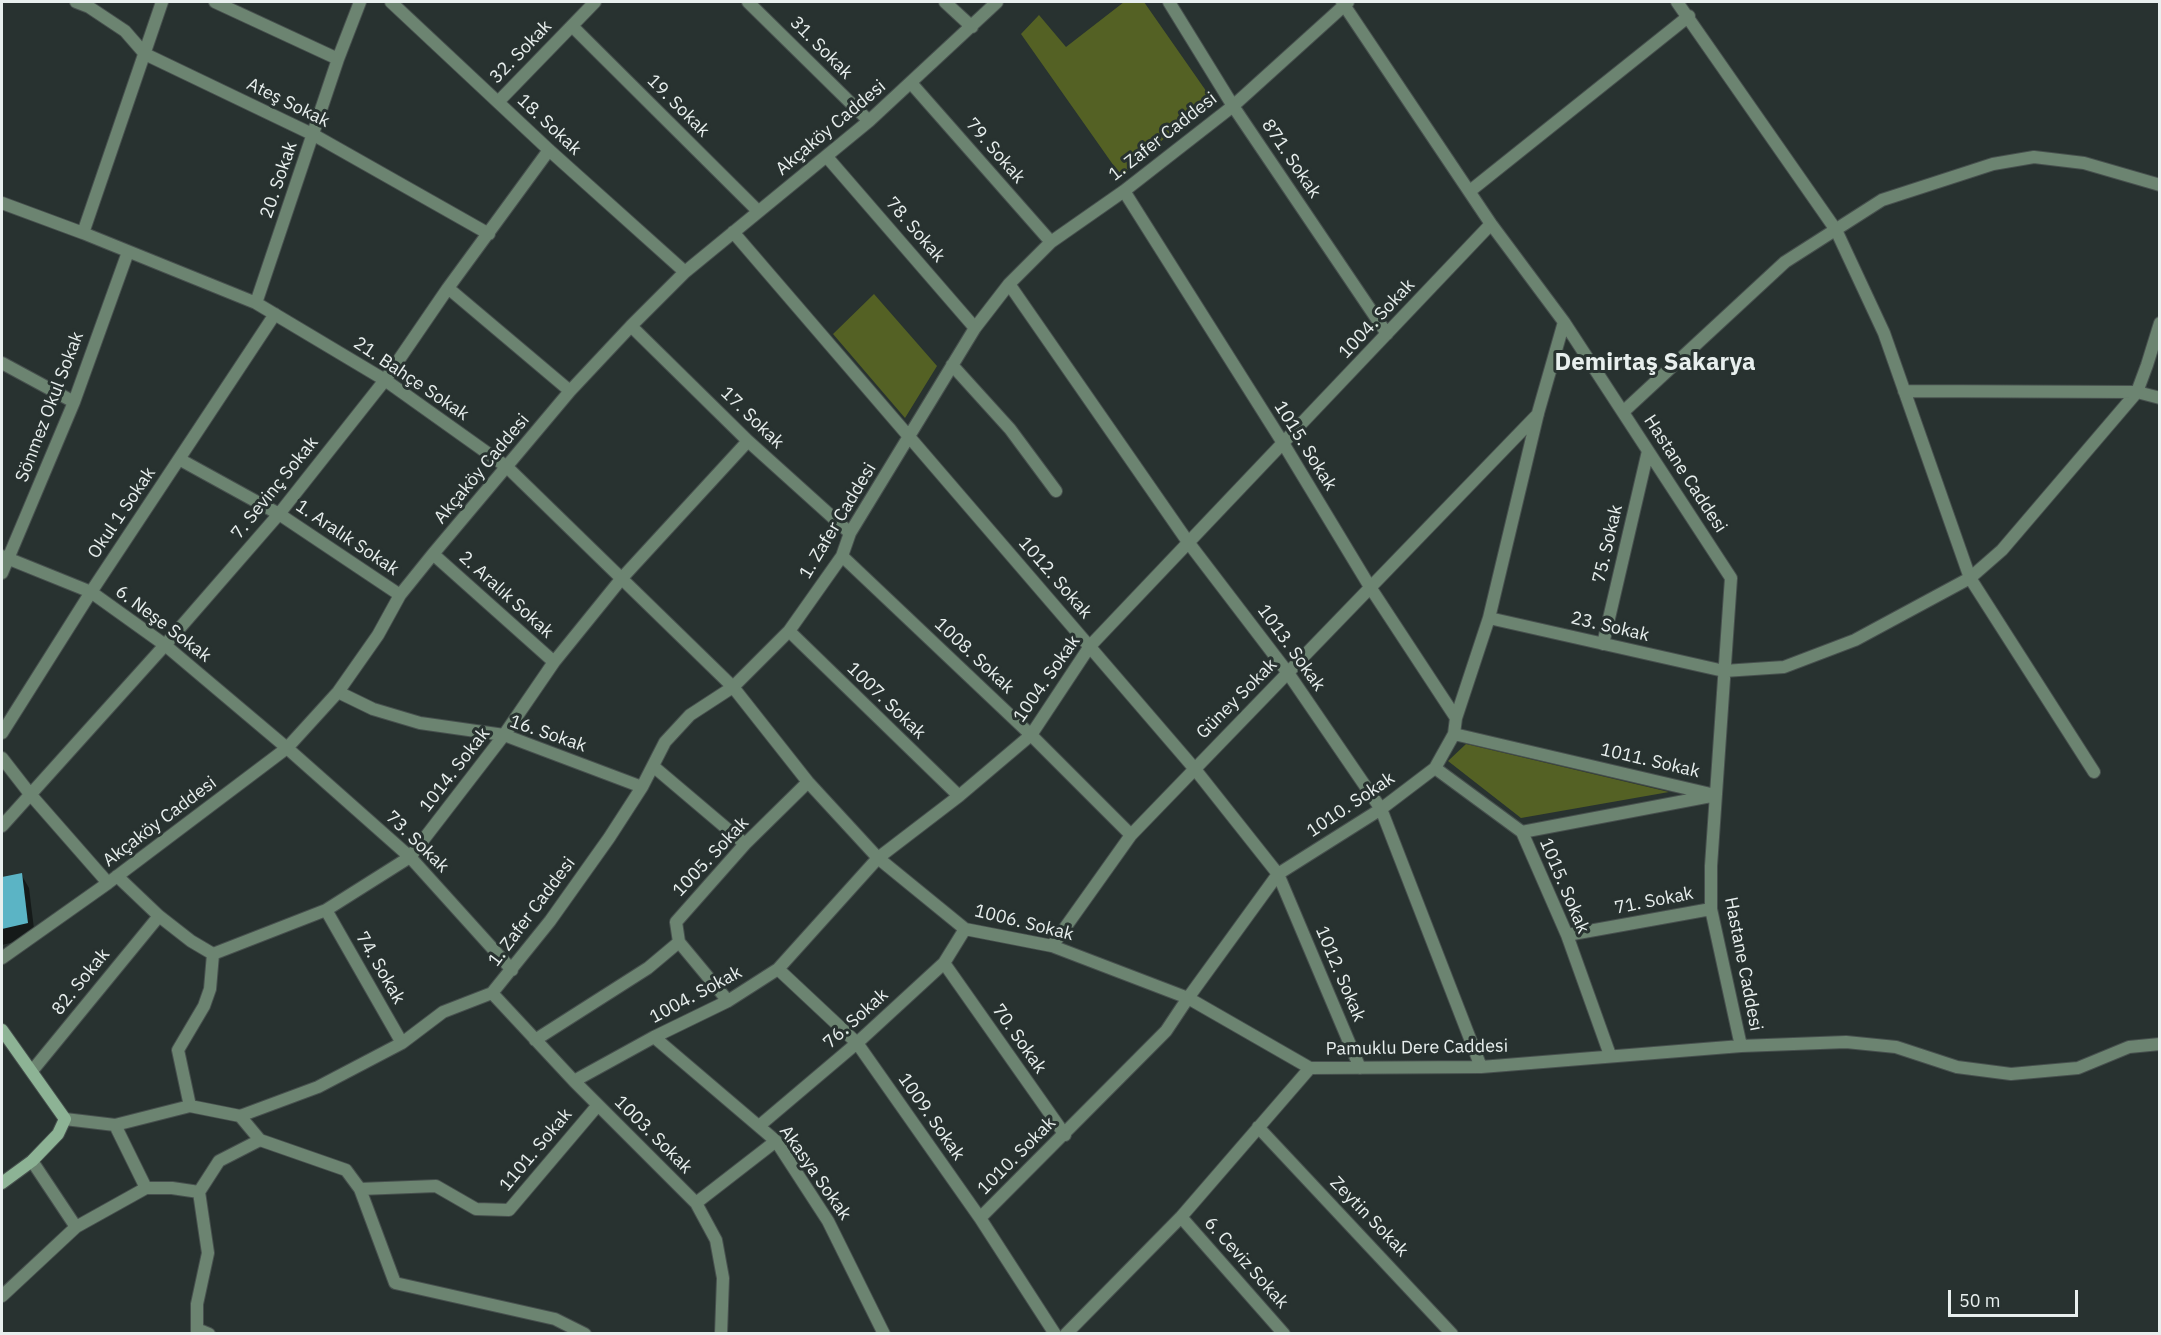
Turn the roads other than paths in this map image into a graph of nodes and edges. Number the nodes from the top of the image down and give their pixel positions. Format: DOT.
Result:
graph roads {
  1 [pos="76,2"];
  2 [pos="162,2"];
  3 [pos="216,2"];
  4 [pos="360,2"];
  5 [pos="391,2"];
  6 [pos="595,2"];
  7 [pos="748,2"];
  8 [pos="945,2"];
  9 [pos="997,2"];
  10 [pos="1169,2"];
  11 [pos="1345,2"];
  12 [pos="1677,2"];
  13 [pos="1689,16"];
  14 [pos="572,26"];
  15 [pos="972,27"];
  16 [pos="145,54"];
  17 [pos="338,59"];
  18 [pos="911,83"];
  19 [pos="498,102"];
  20 [pos="1233,106"];
  21 [pos="869,121"];
  22 [pos="314,135"];
  23 [pos="549,150"];
  24 [pos="827,157"];
  25 [pos="2160,185"];
  26 [pos="1124,191"];
  27 [pos="1470,191"];
  28 [pos="2,203"];
  29 [pos="758,211"];
  30 [pos="1491,224"];
  31 [pos="1836,230"];
  32 [pos="733,232"];
  33 [pos="83,233"];
  34 [pos="489,234"];
  35 [pos="1051,242"];
  36 [pos="128,252"];
  37 [pos="685,272"];
  38 [pos="1009,284"];
  39 [pos="448,288"];
  40 [pos="256,303"];
  41 [pos="274,314"];
  42 [pos="1564,322"];
  43 [pos="2160,323"];
  44 [pos="631,326"];
  45 [pos="975,328"];
  46 [pos="1387,334"];
  47 [pos="2,363"];
  48 [pos="952,365"];
  49 [pos="385,380"];
  50 [pos="570,391"];
  51 [pos="1904,391"];
  52 [pos="2137,392"];
  53 [pos="2160,398"];
  54 [pos="74,402"];
  55 [pos="1623,412"];
  56 [pos="1538,413"];
  57 [pos="908,437"];
  58 [pos="748,441"];
  59 [pos="1283,444"];
  60 [pos="1648,451"];
  61 [pos="179,459"];
  62 [pos="507,467"];
  63 [pos="1056,491"];
  64 [pos="279,514"];
  65 [pos="850,533"];
  66 [pos="1188,542"];
  67 [pos="433,554"];
  68 [pos="842,556"];
  69 [pos="5,557"];
  70 [pos="2,573"];
  71 [pos="622,578"];
  72 [pos="1970,578"];
  73 [pos="1370,587"];
  74 [pos="91,592"];
  75 [pos="400,595"];
  76 [pos="1489,618"];
  77 [pos="789,631"];
  78 [pos="1603,644"];
  79 [pos="165,645"];
  80 [pos="1090,646"];
  81 [pos="554,662"];
  82 [pos="1724,671"];
  83 [pos="1288,673"];
  84 [pos="733,687"];
  85 [pos="338,692"];
  86 [pos="1456,718"];
  87 [pos="2,733"];
  88 [pos="1454,734"];
  89 [pos="504,735"];
  90 [pos="1031,735"];
  91 [pos="287,748"];
  92 [pos="2,758"];
  93 [pos="653,766"];
  94 [pos="1194,768"];
  95 [pos="1435,768"];
  96 [pos="2094,772"];
  97 [pos="808,782"];
  98 [pos="642,787"];
  99 [pos="30,794"];
  100 [pos="1715,795"];
  101 [pos="958,796"];
  102 [pos="1381,809"];
  103 [pos="2,825"];
  104 [pos="1522,832"];
  105 [pos="1131,836"];
  106 [pos="745,844"];
  107 [pos="410,857"];
  108 [pos="878,858"];
  109 [pos="1278,874"];
  110 [pos="113,880"];
  111 [pos="1712,909"];
  112 [pos="326,910"];
  113 [pos="159,916"];
  114 [pos="965,929"];
  115 [pos="1567,935"];
  116 [pos="679,942"];
  117 [pos="1052,946"];
  118 [pos="213,954"];
  119 [pos="2,958"];
  120 [pos="944,963"];
  121 [pos="778,969"];
  122 [pos="512,970"];
  123 [pos="492,993"];
  124 [pos="1188,998"];
  125 [pos="728,1001"];
  126 [pos="2,1030"];
  127 [pos="654,1037"];
  128 [pos="535,1040"];
  129 [pos="402,1043"];
  130 [pos="857,1043"];
  131 [pos="2160,1044"];
  132 [pos="1741,1046"];
  133 [pos="1610,1056"];
  134 [pos="1481,1067"];
  135 [pos="1310,1068"];
  136 [pos="1360,1068"];
  137 [pos="32,1071"];
  138 [pos="574,1081"];
  139 [pos="598,1105"];
  140 [pos="190,1106"];
  141 [pos="240,1116"];
  142 [pos="65,1119"];
  143 [pos="115,1125"];
  144 [pos="759,1126"];
  145 [pos="1258,1127"];
  146 [pos="1065,1135"];
  147 [pos="260,1140"];
  148 [pos="776,1141"];
  149 [pos="32,1161"];
  150 [pos="2,1183"];
  151 [pos="146,1188"];
  152 [pos="360,1189"];
  153 [pos="199,1192"];
  154 [pos="696,1203"];
  155 [pos="1181,1217"];
  156 [pos="980,1218"];
  157 [pos="76,1227"];
  158 [pos="2,1296"];
  159 [pos="197,1331"];
  160 [pos="1446,1331"];
  161 [pos="209,1334"];
  162 [pos="585,1334"];
  163 [pos="721,1334"];
  164 [pos="884,1334"];
  165 [pos="1055,1334"];
  166 [pos="1066,1334"];
  167 [pos="1284,1334"];
  1 -- 16 [label="street, Ateş Sokak"];
  2 -- 16 [label="street"];
  3 -- 17 [label="street"];
  4 -- 17 [label="street, 20. Sokak"];
  5 -- 19 [label="street, 18. Sokak"];
  6 -- 14 [label="street, 32. Sokak"];
  7 -- 21 [label="street, 31. Sokak"];
  8 -- 15 [label="street"];
  9 -- 15 [label="street, Akçaköy Caddesi"];
  10 -- 20 [label="street, 871. Sokak"];
  11 -- 20 [label="street, 1. Zafer Caddesi"];
  11 -- 27 [label="street, Hastane Caddesi"];
  12 -- 13 [label="street"];
  13 -- 27 [label="street"];
  13 -- 31 [label="street"];
  14 -- 19 [label="street, 32. Sokak"];
  14 -- 29 [label="street, 19. Sokak"];
  15 -- 18 [label="street, Akçaköy Caddesi"];
  16 -- 22 [label="street, Ateş Sokak"];
  16 -- 33 [label="street"];
  17 -- 22 [label="street, 20. Sokak"];
  18 -- 21 [label="street, Akçaköy Caddesi"];
  18 -- 35 [label="street, 79. Sokak"];
  19 -- 23 [label="street, 18. Sokak"];
  20 -- 26 [label="street, 1. Zafer Caddesi"];
  20 -- 46 [label="street, 871. Sokak"];
  21 -- 24 [label="street, Akçaköy Caddesi"];
  22 -- 34 [label="street, Ateş Sokak"];
  22 -- 40 [label="street, 20. Sokak"];
  23 -- 34 [label="street, 7. Sevinç Sokak"];
  23 -- 37 [label="street, 18. Sokak"];
  24 -- 29 [label="street, Akçaköy Caddesi"];
  24 -- 45 [label="street, 78. Sokak"];
  25 -- 31 [label="street"];
  26 -- 35 [label="street, 1. Zafer Caddesi"];
  26 -- 59 [label="street, 1015. Sokak"];
  27 -- 30 [label="street, Hastane Caddesi"];
  28 -- 33 [label="street, 21. Bahçe Sokak"];
  29 -- 32 [label="street, Akçaköy Caddesi"];
  30 -- 42 [label="street, Hastane Caddesi"];
  30 -- 46 [label="street, 1004. Sokak"];
  31 -- 51 [label="street"];
  31 -- 55 [label="street"];
  32 -- 37 [label="street, Akçaköy Caddesi"];
  32 -- 57 [label="street, 1012. Sokak"];
  33 -- 36 [label="street, 21. Bahçe Sokak"];
  34 -- 39 [label="street, 7. Sevinç Sokak"];
  35 -- 38 [label="street, 1. Zafer Caddesi"];
  36 -- 40 [label="street, 21. Bahçe Sokak"];
  36 -- 54 [label="street, Sönmez Okul Sokak"];
  37 -- 44 [label="street, Akçaköy Caddesi"];
  38 -- 45 [label="street, 1. Zafer Caddesi"];
  38 -- 66 [label="street, 1013. Sokak"];
  39 -- 49 [label="street, 7. Sevinç Sokak"];
  39 -- 50 [label="street"];
  40 -- 41 [label="street, 21. Bahçe Sokak"];
  41 -- 49 [label="street, 21. Bahçe Sokak"];
  41 -- 61 [label="street, Okul 1 Sokak"];
  42 -- 55 [label="street, Hastane Caddesi"];
  42 -- 56 [label="street, 1010. Sokak"];
  43 -- 52 [label="street, 23. Sokak"];
  44 -- 50 [label="street, Akçaköy Caddesi"];
  44 -- 58 [label="street, 17. Sokak"];
  45 -- 48 [label="street, 1. Zafer Caddesi"];
  46 -- 59 [label="street, 1004. Sokak"];
  47 -- 54 [label="street"];
  48 -- 57 [label="street, 1. Zafer Caddesi"];
  48 -- 63 [label="street"];
  49 -- 62 [label="street, 21. Bahçe Sokak"];
  49 -- 64 [label="street, 7. Sevinç Sokak"];
  50 -- 62 [label="street, Akçaköy Caddesi"];
  51 -- 52 [label="street"];
  51 -- 72 [label="street"];
  52 -- 53 [label="street"];
  52 -- 72 [label="street, 23. Sokak"];
  54 -- 69 [label="street, Sönmez Okul Sokak"];
  55 -- 60 [label="street, Hastane Caddesi"];
  56 -- 73 [label="street, Güney Sokak"];
  56 -- 76 [label="street, 1010. Sokak"];
  57 -- 65 [label="street, 1. Zafer Caddesi"];
  57 -- 80 [label="street, 1012. Sokak"];
  58 -- 65 [label="street, 17. Sokak"];
  58 -- 71 [label="street, 1014. Sokak"];
  59 -- 66 [label="street, 1004. Sokak"];
  59 -- 73 [label="street, 1015. Sokak"];
  60 -- 78 [label="street, 75. Sokak"];
  60 -- 82 [label="street, Hastane Caddesi"];
  61 -- 64 [label="street, 1. Aralık Sokak"];
  61 -- 74 [label="street, Okul 1 Sokak"];
  62 -- 67 [label="street, Akçaköy Caddesi"];
  62 -- 71 [label="street, 21. Bahçe Sokak"];
  64 -- 75 [label="street, 1. Aralık Sokak"];
  64 -- 79 [label="street, 7. Sevinç Sokak"];
  65 -- 68 [label="street, 1. Zafer Caddesi"];
  66 -- 80 [label="street, 1004. Sokak"];
  66 -- 83 [label="street, 1013. Sokak"];
  67 -- 75 [label="street, Akçaköy Caddesi"];
  67 -- 81 [label="street, 2. Aralık Sokak"];
  68 -- 77 [label="street, 1. Zafer Caddesi"];
  68 -- 90 [label="street, 1008. Sokak"];
  69 -- 70 [label="street, Sönmez Okul Sokak"];
  69 -- 74 [label="street, 6. Neşe Sokak"];
  71 -- 81 [label="street, 1014. Sokak"];
  71 -- 84 [label="street, 21. Bahçe Sokak"];
  72 -- 82 [label="street, 23. Sokak"];
  72 -- 96 [label="street"];
  73 -- 83 [label="street, Güney Sokak"];
  73 -- 86 [label="street, 1015. Sokak"];
  74 -- 79 [label="street, 6. Neşe Sokak"];
  74 -- 87 [label="street, Okul 1 Sokak"];
  75 -- 85 [label="street, Akçaköy Caddesi"];
  76 -- 78 [label="street, 23. Sokak"];
  76 -- 86 [label="street, 1010. Sokak"];
  77 -- 84 [label="street, 1. Zafer Caddesi"];
  77 -- 101 [label="street, 1007. Sokak"];
  78 -- 82 [label="street, 23. Sokak"];
  79 -- 91 [label="street, 6. Neşe Sokak"];
  79 -- 99 [label="street, 7. Sevinç Sokak"];
  80 -- 90 [label="street, 1004. Sokak"];
  80 -- 94 [label="street, 1012. Sokak"];
  81 -- 89 [label="street, 1014. Sokak"];
  82 -- 100 [label="street, Hastane Caddesi"];
  83 -- 94 [label="street, Güney Sokak"];
  83 -- 102 [label="street, 1013. Sokak"];
  84 -- 93 [label="street, 1. Zafer Caddesi"];
  84 -- 97 [label="street, 1006. Sokak"];
  85 -- 89 [label="street, 16. Sokak"];
  85 -- 91 [label="street, Akçaköy Caddesi"];
  86 -- 88 [label="street, 1010. Sokak"];
  88 -- 95 [label="street, 1010. Sokak"];
  88 -- 100 [label="street, 1011. Sokak"];
  89 -- 98 [label="street, 16. Sokak"];
  89 -- 107 [label="street, 1014. Sokak"];
  90 -- 101 [label="street, 1004. Sokak"];
  90 -- 105 [label="street, 1008. Sokak"];
  91 -- 107 [label="street, 73. Sokak"];
  91 -- 110 [label="street, Akçaköy Caddesi"];
  92 -- 99 [label="street"];
  93 -- 98 [label="street, 1. Zafer Caddesi"];
  93 -- 106 [label="street"];
  94 -- 105 [label="street, Güney Sokak"];
  94 -- 109 [label="street, 1012. Sokak"];
  95 -- 102 [label="street, 1010. Sokak"];
  95 -- 104 [label="street, 1015. Sokak"];
  97 -- 106 [label="street, 1005. Sokak"];
  97 -- 108 [label="street, 1006. Sokak"];
  98 -- 122 [label="street, 1. Zafer Caddesi"];
  99 -- 103 [label="street, 7. Sevinç Sokak"];
  99 -- 110 [label="street"];
  100 -- 104 [label="street, 1011. Sokak"];
  100 -- 111 [label="street, Hastane Caddesi"];
  101 -- 108 [label="street, 1004. Sokak"];
  102 -- 109 [label="street, 1010. Sokak"];
  102 -- 134 [label="street, 1013. Sokak"];
  104 -- 115 [label="street, 1015. Sokak"];
  105 -- 117 [label="street, Güney Sokak"];
  106 -- 116 [label="street, 1005. Sokak"];
  107 -- 112 [label="street, 1014. Sokak"];
  107 -- 122 [label="street, 73. Sokak"];
  108 -- 114 [label="street, 1006. Sokak"];
  108 -- 121 [label="street, 1004. Sokak"];
  109 -- 124 [label="street, 1010. Sokak"];
  109 -- 136 [label="street, 1012. Sokak"];
  110 -- 113 [label="street"];
  110 -- 119 [label="street, Akçaköy Caddesi"];
  111 -- 115 [label="street, 71. Sokak"];
  111 -- 132 [label="street, Hastane Caddesi"];
  112 -- 118 [label="street, 1014. Sokak"];
  112 -- 129 [label="street, 74. Sokak"];
  113 -- 118 [label="street"];
  113 -- 137 [label="street, 82. Sokak"];
  114 -- 117 [label="street, 1006. Sokak"];
  114 -- 120 [label="street, 76. Sokak"];
  115 -- 133 [label="street, 1015. Sokak"];
  116 -- 125 [label="street"];
  116 -- 128 [label="street"];
  117 -- 124 [label="street, 1006. Sokak"];
  118 -- 140 [label="street"];
  120 -- 130 [label="street, 76. Sokak"];
  120 -- 146 [label="street, 70. Sokak"];
  121 -- 125 [label="street, 1004. Sokak"];
  121 -- 130 [label="street, 1009. Sokak"];
  122 -- 123 [label="street, 1. Zafer Caddesi"];
  123 -- 128 [label="street, 1003. Sokak"];
  123 -- 129 [label="street, 1. Zafer Caddesi"];
  124 -- 135 [label="street, 1006. Sokak"];
  124 -- 146 [label="street, 1010. Sokak"];
  125 -- 127 [label="street, 1004. Sokak"];
  126 -- 137 [label="main road"];
  127 -- 138 [label="street, 1004. Sokak"];
  127 -- 144 [label="street, Akasya Sokak"];
  128 -- 138 [label="street, 1003. Sokak"];
  129 -- 141 [label="street, 1. Zafer Caddesi"];
  130 -- 144 [label="street, 76. Sokak"];
  130 -- 156 [label="street, 1009. Sokak"];
  131 -- 132 [label="street, Pamuklu Dere Caddesi"];
  132 -- 133 [label="street, Pamuklu Dere Caddesi"];
  133 -- 134 [label="street, Pamuklu Dere Caddesi"];
  134 -- 136 [label="street, Pamuklu Dere Caddesi"];
  135 -- 136 [label="street, Pamuklu Dere Caddesi"];
  135 -- 145 [label="street, Pamuklu Dere Caddesi"];
  137 -- 142 [label="main road"];
  138 -- 139 [label="street, 1003. Sokak"];
  139 -- 152 [label="street, 1101. Sokak"];
  139 -- 154 [label="street, 1003. Sokak"];
  140 -- 141 [label="street"];
  140 -- 143 [label="street"];
  141 -- 147 [label="street"];
  142 -- 143 [label="street"];
  142 -- 149 [label="main road"];
  143 -- 151 [label="street"];
  144 -- 148 [label="street, Akasya Sokak"];
  145 -- 155 [label="street, Pamuklu Dere Caddesi"];
  145 -- 160 [label="street, Zeytin Sokak"];
  146 -- 156 [label="street, 1010. Sokak"];
  147 -- 152 [label="street"];
  147 -- 153 [label="street"];
  148 -- 154 [label="street"];
  148 -- 164 [label="street, Akasya Sokak"];
  149 -- 150 [label="main road"];
  149 -- 157 [label="street"];
  151 -- 153 [label="street"];
  151 -- 157 [label="street"];
  152 -- 162 [label="street"];
  153 -- 159 [label="street"];
  154 -- 163 [label="street, 1003. Sokak"];
  155 -- 166 [label="street, Pamuklu Dere Caddesi"];
  155 -- 167 [label="street, 6. Ceviz Sokak"];
  156 -- 165 [label="street, 1009. Sokak"];
  157 -- 158 [label="street"];
  159 -- 161 [label="street"];
}
